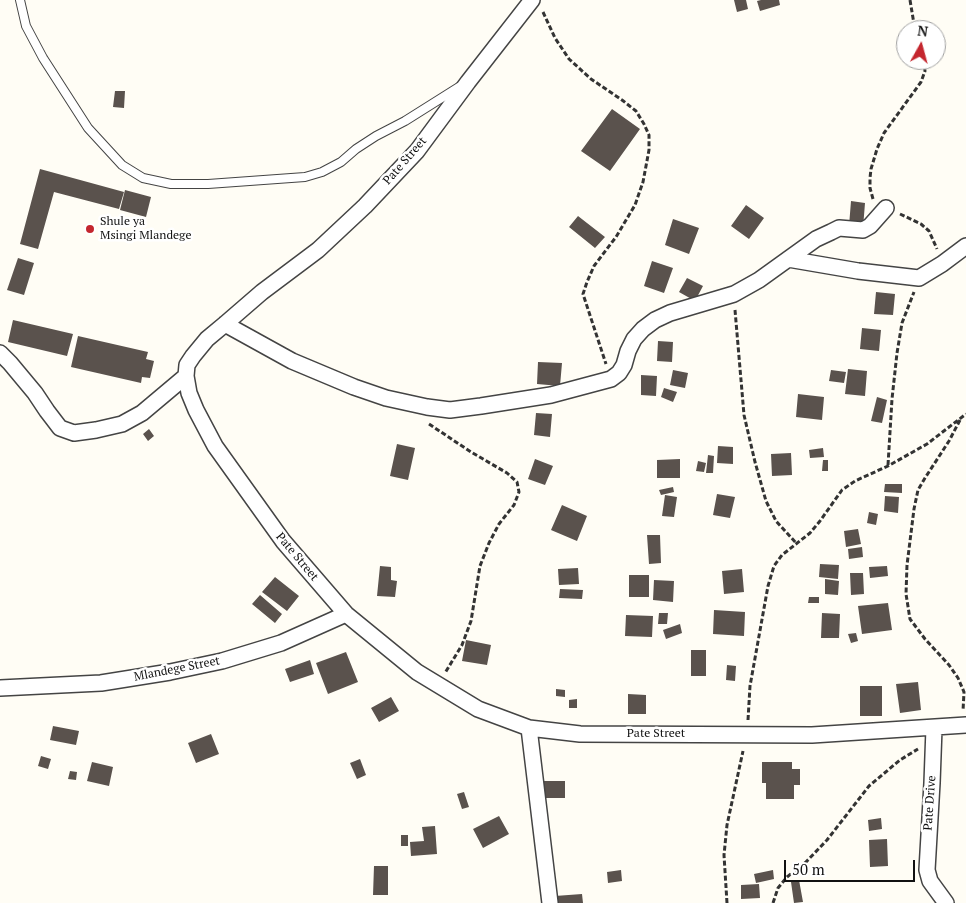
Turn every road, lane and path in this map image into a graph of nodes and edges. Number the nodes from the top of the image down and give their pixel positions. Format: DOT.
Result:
graph roads {
  1 [pos="20,0"];
  2 [pos="910,0"];
  3 [pos="536,4"];
  4 [pos="913,20"];
  5 [pos="925,70"];
  6 [pos="468,82"];
  7 [pos="886,208"];
  8 [pos="966,246"];
  9 [pos="788,259"];
  10 [pos="942,264"];
  11 [pos="919,278"];
  12 [pos="734,294"];
  13 [pos="225,324"];
  14 [pos="0,353"];
  15 [pos="186,376"];
  16 [pos="610,379"];
  17 [pos="966,414"];
  18 [pos="961,418"];
  19 [pos="424,421"];
  20 [pos="888,466"];
  21 [pos="797,544"];
  22 [pos="346,614"];
  23 [pos="438,684"];
  24 [pos="0,688"];
  25 [pos="963,725"];
  26 [pos="529,728"];
  27 [pos="748,734"];
  28 [pos="933,734"];
  29 [pos="550,903"];
  30 [pos="727,903"];
  31 [pos="773,903"];
  32 [pos="946,903"];
  1 -- 6 [label="lane"];
  2 -- 4 [label="path"];
  3 -- 6 [label="street, Pate Street"];
  3 -- 16 [label="path"];
  5 -- 7 [label="path"];
  6 -- 13 [label="street, Pate Street"];
  7 -- 9 [label="street"];
  7 -- 10 [label="path"];
  8 -- 10 [label="street"];
  9 -- 11 [label="street"];
  9 -- 12 [label="street"];
  10 -- 11 [label="street"];
  11 -- 20 [label="path"];
  12 -- 16 [label="street"];
  12 -- 21 [label="path"];
  13 -- 15 [label="street, Pate Street"];
  13 -- 16 [label="street"];
  14 -- 15 [label="street"];
  15 -- 22 [label="street, Pate Street"];
  17 -- 18 [label="path"];
  18 -- 20 [label="path"];
  18 -- 25 [label="path"];
  19 -- 23 [label="path"];
  20 -- 21 [label="path"];
  21 -- 27 [label="path"];
  22 -- 23 [label="street, Pate Street"];
  22 -- 24 [label="street, Mlandege Street"];
  23 -- 26 [label="street, Pate Street"];
  25 -- 28 [label="street, Pate Street"];
  26 -- 27 [label="street, Pate Street"];
  26 -- 29 [label="street"];
  27 -- 28 [label="street, Pate Street"];
  27 -- 30 [label="path"];
  28 -- 31 [label="path"];
  28 -- 32 [label="street, Pate Drive"];
}
